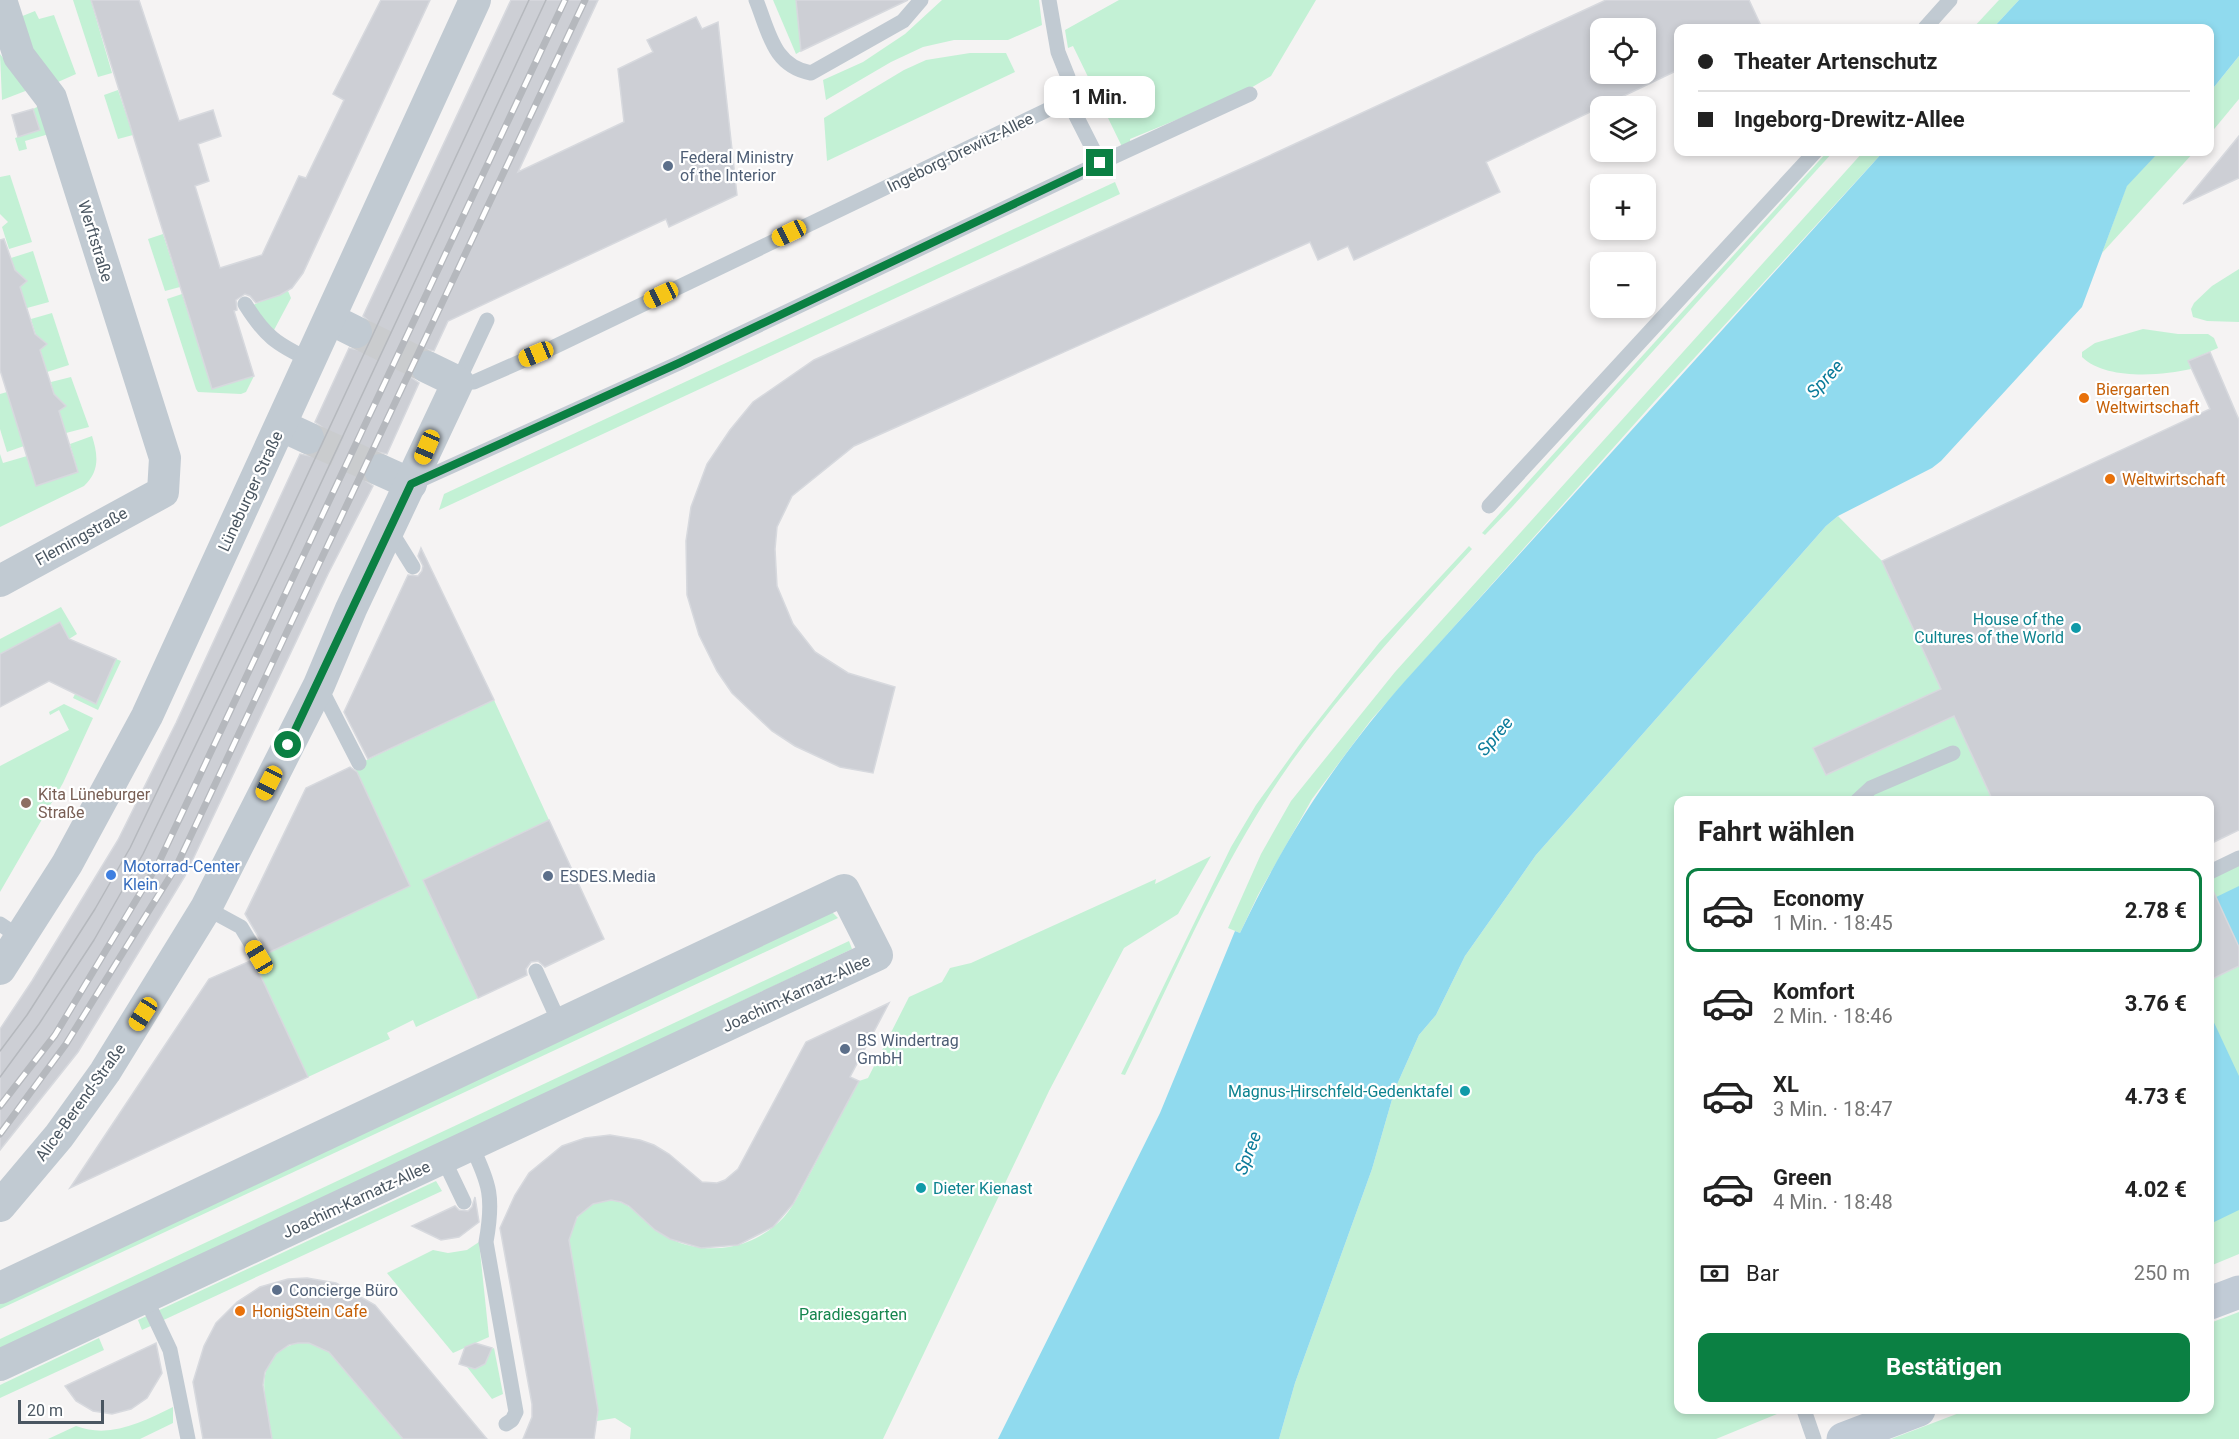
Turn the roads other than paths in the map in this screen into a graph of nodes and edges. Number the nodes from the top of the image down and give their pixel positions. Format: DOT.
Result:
graph roads {
  1 [pos="475,0"];
  2 [pos="756,0"];
  3 [pos="921,0"];
  4 [pos="1049,0"];
  5 [pos="1950,0"];
  6 [pos="1,4"];
  7 [pos="1929,24"];
  8 [pos="1250,94"];
  9 [pos="1068,100"];
  10 [pos="1811,156"];
  11 [pos="1100,163"];
  12 [pos="245,304"];
  13 [pos="487,320"];
  14 [pos="310,360"];
  15 [pos="427,367"];
  16 [pos="458,382"];
  17 [pos="380,470"];
  18 [pos="411,484"];
  19 [pos="163,492"];
  20 [pos="1490,506"];
  21 [pos="390,530"];
  22 [pos="412,567"];
  23 [pos="0,581"];
  24 [pos="318,685"];
  25 [pos="1953,753"];
  26 [pos="359,763"];
  27 [pos="1862,796"];
  28 [pos="2239,858"];
  29 [pos="2214,870"];
  30 [pos="206,908"];
  31 [pos="10,931"];
  32 [pos="259,957"];
  33 [pos="0,969"];
  34 [pos="536,971"];
  35 [pos="560,1024"];
  36 [pos="471,1145"];
  37 [pos="443,1158"];
  38 [pos="465,1202"];
  39 [pos="0,1206"];
  40 [pos="0,1288"];
  41 [pos="2239,1292"];
  42 [pos="145,1297"];
  43 [pos="2214,1301"];
  44 [pos="0,1365"];
  45 [pos="1805,1414"];
  46 [pos="1909,1414"];
  47 [pos="506,1424"];
  48 [pos="188,1439"];
  49 [pos="1814,1439"];
  50 [pos="1843,1439"];
  1 -- 14 [label="street, Lüneburger Straße"];
  2 -- 3 [label="lane"];
  4 -- 9 [label="lane"];
  5 -- 7 [label="lane"];
  6 -- 19 [label="street, Werftstraße"];
  8 -- 11 [label="lane"];
  9 -- 11 [label="lane"];
  9 -- 16 [label="lane, Ingeborg-Drewitz-Allee"];
  10 -- 20 [label="lane"];
  11 -- 18 [label="lane"];
  12 -- 14 [label="lane"];
  13 -- 16 [label="lane"];
  14 -- 31 [label="street, Lüneburger Straße"];
  15 -- 16 [label="street"];
  16 -- 18 [label="street, Alice-Berend-Straße"];
  17 -- 18 [label="street"];
  18 -- 21 [label="street, Alice-Berend-Straße"];
  19 -- 23 [label="street, Flemingstraße"];
  21 -- 22 [label="lane"];
  21 -- 24 [label="street, Alice-Berend-Straße"];
  24 -- 26 [label="lane"];
  24 -- 30 [label="street, Alice-Berend-Straße"];
  25 -- 27 [label="lane"];
  28 -- 29 [label="lane"];
  30 -- 32 [label="lane"];
  30 -- 39 [label="street, Alice-Berend-Straße"];
  31 -- 33 [label="street, Lüneburger Straße"];
  34 -- 35 [label="lane"];
  35 -- 36 [label="street, Joachim-Karnatz-Allee"];
  35 -- 40 [label="street, Joachim-Karnatz-Allee"];
  36 -- 37 [label="street, Joachim-Karnatz-Allee"];
  36 -- 47 [label="lane"];
  37 -- 38 [label="lane"];
  37 -- 42 [label="street, Joachim-Karnatz-Allee"];
  41 -- 43 [label="street"];
  42 -- 44 [label="street, Joachim-Karnatz-Allee"];
  42 -- 48 [label="lane"];
  45 -- 49 [label="lane"];
  46 -- 50 [label="street"];
}
